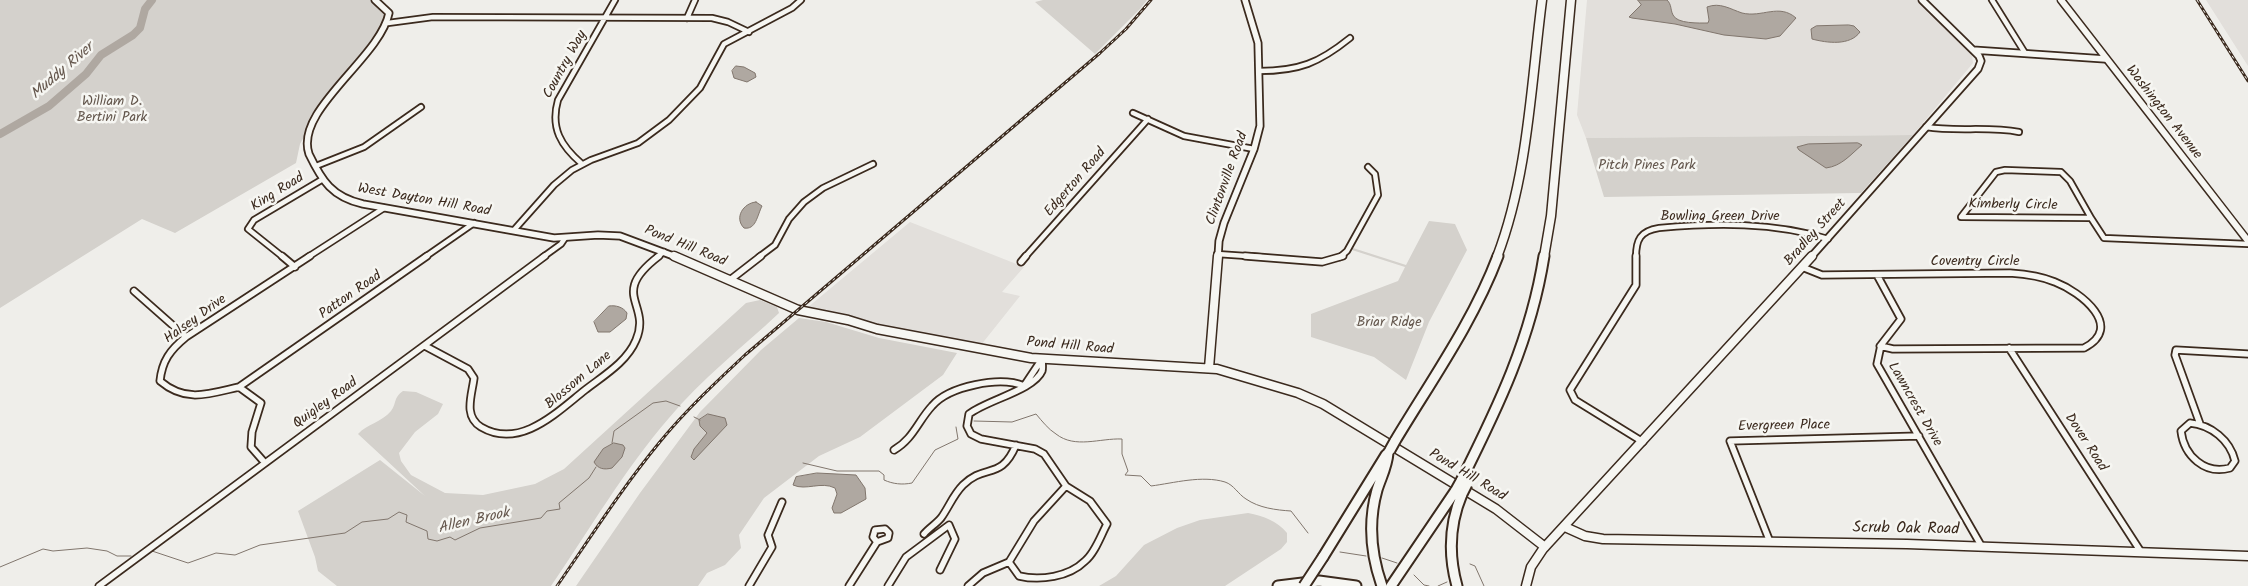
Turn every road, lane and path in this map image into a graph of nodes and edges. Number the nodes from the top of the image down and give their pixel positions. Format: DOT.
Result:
graph roads {
  1 [pos="375,0"];
  2 [pos="615,0"];
  3 [pos="696,0"];
  4 [pos="801,0"];
  5 [pos="1245,0"];
  6 [pos="1542,0"];
  7 [pos="1571,0"];
  8 [pos="1922,0"];
  9 [pos="1992,0"];
  10 [pos="2060,0"];
  11 [pos="604,18"];
  12 [pos="687,18"];
  13 [pos="388,23"];
  14 [pos="749,32"];
  15 [pos="1350,38"];
  16 [pos="1973,50"];
  17 [pos="2025,53"];
  18 [pos="2105,59"];
  19 [pos="1259,71"];
  20 [pos="421,106"];
  21 [pos="1133,114"];
  22 [pos="1148,119"];
  23 [pos="1926,127"];
  24 [pos="2020,132"];
  25 [pos="1254,149"];
  26 [pos="582,164"];
  27 [pos="873,164"];
  28 [pos="316,166"];
  29 [pos="1368,167"];
  30 [pos="323,180"];
  31 [pos="384,208"];
  32 [pos="2092,218"];
  33 [pos="475,223"];
  34 [pos="514,230"];
  35 [pos="565,238"];
  36 [pos="1828,240"];
  37 [pos="2248,242"];
  38 [pos="664,252"];
  39 [pos="1217,254"];
  40 [pos="1021,262"];
  41 [pos="295,267"];
  42 [pos="1802,267"];
  43 [pos="1877,275"];
  44 [pos="730,280"];
  45 [pos="134,292"];
  46 [pos="186,337"];
  47 [pos="425,346"];
  48 [pos="1880,346"];
  49 [pos="2009,348"];
  50 [pos="2248,354"];
  51 [pos="1042,359"];
  52 [pos="1209,368"];
  53 [pos="1024,386"];
  54 [pos="239,387"];
  55 [pos="2200,424"];
  56 [pos="1919,436"];
  57 [pos="1643,442"];
  58 [pos="1016,445"];
  59 [pos="1391,448"];
  60 [pos="894,450"];
  61 [pos="265,463"];
  62 [pos="1469,466"];
  63 [pos="1066,486"];
  64 [pos="1461,487"];
  65 [pos="782,502"];
  66 [pos="1565,527"];
  67 [pos="924,534"];
  68 [pos="877,542"];
  69 [pos="1770,543"];
  70 [pos="1545,547"];
  71 [pos="1982,547"];
  72 [pos="2141,552"];
  73 [pos="2248,556"];
  74 [pos="1010,562"];
  75 [pos="940,570"];
  76 [pos="99,586"];
  77 [pos="749,586"];
  78 [pos="849,586"];
  79 [pos="888,586"];
  80 [pos="968,586"];
  81 [pos="1278,586"];
  82 [pos="1304,586"];
  83 [pos="1356,586"];
  84 [pos="1382,586"];
  85 [pos="1391,586"];
  86 [pos="1457,586"];
  87 [pos="1526,586"];
  1 -- 13 [label="street"];
  2 -- 11 [label="street, Country Way"];
  3 -- 12 [label="street"];
  4 -- 14 [label="street"];
  5 -- 19 [label="street, Clintonville Road"];
  6 -- 59 [label="highway"];
  7 -- 62 [label="highway"];
  8 -- 16 [label="street"];
  9 -- 17 [label="street"];
  10 -- 18 [label="main road, Washington Avenue"];
  11 -- 12 [label="street"];
  11 -- 13 [label="street"];
  11 -- 26 [label="street, Country Way"];
  12 -- 14 [label="street"];
  13 -- 28 [label="street, West Dayton Hill Road"];
  14 -- 26 [label="street"];
  15 -- 19 [label="street"];
  16 -- 17 [label="street"];
  16 -- 23 [label="street, Bradley Street"];
  17 -- 18 [label="street"];
  18 -- 37 [label="main road, Washington Avenue"];
  19 -- 25 [label="street, Clintonville Road"];
  20 -- 28 [label="street"];
  21 -- 22 [label="street"];
  22 -- 25 [label="street"];
  22 -- 40 [label="street, Edgerton Road"];
  23 -- 24 [label="street"];
  23 -- 36 [label="street, Bradley Street"];
  25 -- 39 [label="street, Clintonville Road"];
  26 -- 34 [label="street"];
  27 -- 44 [label="street"];
  28 -- 30 [label="street, West Dayton Hill Road"];
  29 -- 39 [label="street"];
  30 -- 31 [label="street, West Dayton Hill Road"];
  30 -- 41 [label="street, King Road"];
  31 -- 33 [label="street, West Dayton Hill Road"];
  31 -- 41 [label="street, Halsey Drive"];
  32 -- 32 [label="street, Kimberly Circle"];
  32 -- 37 [label="street, Kimberly Circle"];
  33 -- 34 [label="street, West Dayton Hill Road"];
  33 -- 54 [label="street, Patton Road"];
  34 -- 35 [label="street, West Dayton Hill Road"];
  35 -- 38 [label="street, Pond Hill Road"];
  35 -- 47 [label="street, Quigley Road"];
  36 -- 42 [label="street, Bradley Street"];
  36 -- 57 [label="street, Bowling Green Drive"];
  38 -- 44 [label="street, Pond Hill Road"];
  38 -- 47 [label="street, Blossom Lane"];
  39 -- 52 [label="street, Clintonville Road"];
  41 -- 46 [label="street, Halsey Drive"];
  42 -- 43 [label="street, Coventry Circle"];
  42 -- 57 [label="street, Bradley Street"];
  43 -- 48 [label="street, Lawncrest Drive"];
  43 -- 49 [label="street, Coventry Circle"];
  44 -- 51 [label="street, Pond Hill Road"];
  45 -- 46 [label="street"];
  46 -- 54 [label="street, Halsey Drive"];
  47 -- 61 [label="street, Quigley Road"];
  48 -- 49 [label="street, Coventry Circle"];
  48 -- 56 [label="street, Lawncrest Drive"];
  49 -- 72 [label="street, Dover Road"];
  50 -- 55 [label="street"];
  51 -- 52 [label="street, Pond Hill Road"];
  51 -- 53 [label="street"];
  52 -- 70 [label="street, Pond Hill Road"];
  53 -- 58 [label="street"];
  53 -- 60 [label="street"];
  54 -- 61 [label="street"];
  55 -- 55 [label="street"];
  56 -- 69 [label="street, Evergreen Place"];
  56 -- 71 [label="street, Lawncrest Drive"];
  57 -- 66 [label="street, Bradley Street"];
  58 -- 63 [label="street"];
  58 -- 67 [label="street"];
  59 -- 82 [label="highway, bridge"];
  59 -- 84 [label="highway"];
  61 -- 76 [label="street, Quigley Road"];
  62 -- 64 [label="highway"];
  63 -- 74 [label="street"];
  63 -- 74 [label="street"];
  64 -- 85 [label="highway"];
  64 -- 86 [label="highway"];
  65 -- 77 [label="street"];
  66 -- 69 [label="street, Scrub Oak Road"];
  66 -- 70 [label="street"];
  68 -- 78 [label="street"];
  69 -- 71 [label="street, Scrub Oak Road"];
  70 -- 87 [label="street"];
  71 -- 72 [label="street, Scrub Oak Road"];
  72 -- 73 [label="street, Scrub Oak Road"];
  74 -- 80 [label="street"];
  75 -- 79 [label="street"];
  81 -- 83 [label="highway"];
}
